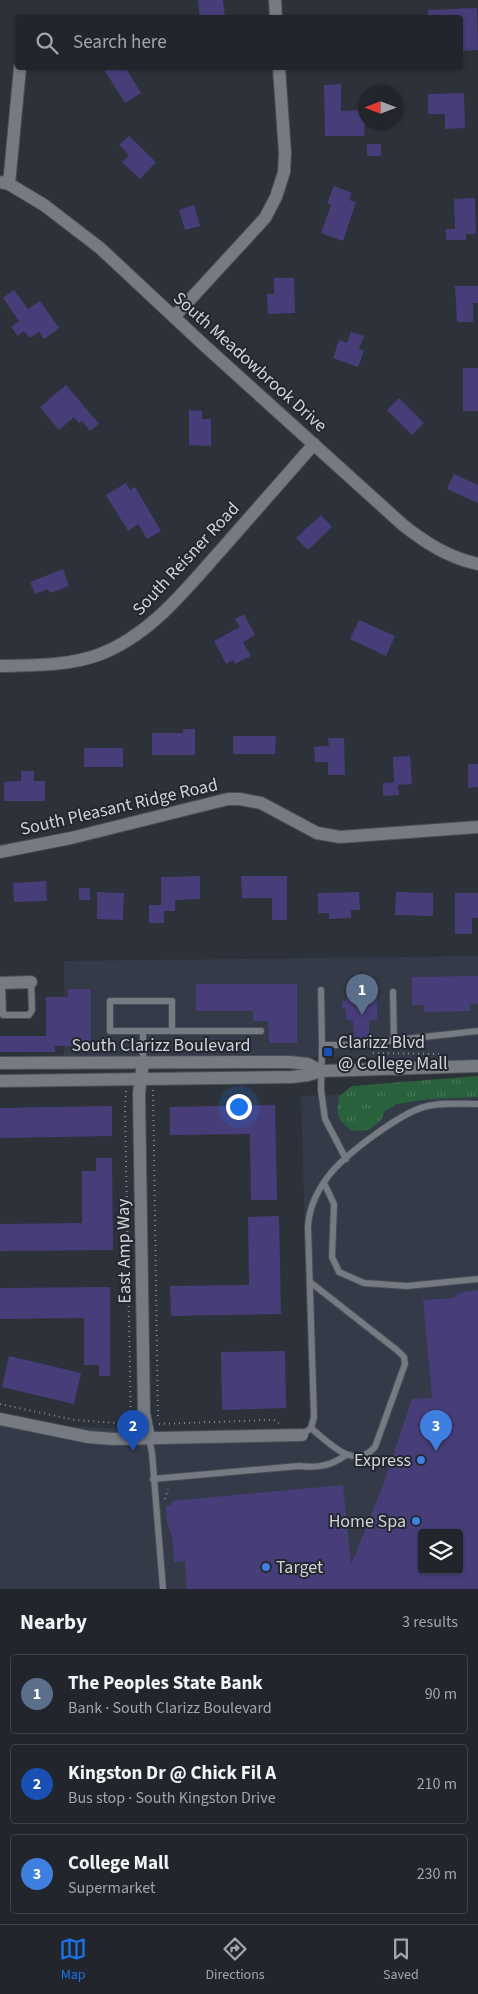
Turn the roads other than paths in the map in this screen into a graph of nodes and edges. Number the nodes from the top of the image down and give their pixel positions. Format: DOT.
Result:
graph roads {
  1 [pos="275,0"];
  2 [pos="276,15"];
  3 [pos="20,70"];
  4 [pos="279,70"];
  5 [pos="5,183"];
  6 [pos="174,317"];
  7 [pos="314,444"];
  8 [pos="478,564"];
  9 [pos="0,666"];
  10 [pos="478,827"];
  11 [pos="0,852"];
  12 [pos="31,982"];
  13 [pos="1,983"];
  14 [pos="322,990"];
  15 [pos="393,992"];
  16 [pos="143,1031"];
  17 [pos="172,1031"];
  18 [pos="260,1031"];
  19 [pos="478,1031"];
  20 [pos="394,1040"];
  21 [pos="322,1045"];
  22 [pos="143,1062"];
  23 [pos="0,1063"];
  24 [pos="478,1066"];
  25 [pos="320,1071"];
  26 [pos="140,1080"];
  27 [pos="0,1081"];
  28 [pos="478,1104"];
  29 [pos="346,1159"];
  30 [pos="324,1183"];
  31 [pos="478,1279"];
  32 [pos="310,1282"];
  33 [pos="0,1419"];
  34 [pos="307,1432"];
  35 [pos="149,1438"];
  36 [pos="346,1455"];
  37 [pos="153,1479"];
  38 [pos="163,1589"];
  1 -- 2 [label="street"];
  3 -- 5 [label="street"];
  4 -- 6 [label="street"];
  5 -- 6 [label="street, South Meadowbrook Drive"];
  6 -- 7 [label="street, South Meadowbrook Drive"];
  7 -- 8 [label="street, South Meadowbrook Drive"];
  7 -- 9 [label="street, South Reisner Road"];
  10 -- 11 [label="street, South Pleasant Ridge Road"];
  12 -- 13 [label="street"];
  12 -- 13 [label="lane"];
  14 -- 21 [label="lane"];
  15 -- 20 [label="lane"];
  16 -- 17 [label="lane"];
  16 -- 17 [label="lane"];
  16 -- 22 [label="lane"];
  17 -- 18 [label="lane"];
  19 -- 20 [label="lane"];
  20 -- 21 [label="lane"];
  21 -- 25 [label="lane"];
  22 -- 23 [label="street, South Clarizz Boulevard"];
  22 -- 25 [label="street, South Clarizz Boulevard"];
  22 -- 26 [label="street, East Amp Way"];
  24 -- 25 [label="street, South Clarizz Boulevard"];
  25 -- 26 [label="street, South Clarizz Boulevard"];
  25 -- 29 [label="lane"];
  26 -- 27 [label="street, South Clarizz Boulevard"];
  26 -- 35 [label="street, East Amp Way"];
  28 -- 29 [label="lane"];
  29 -- 30 [label="lane"];
  30 -- 31 [label="lane"];
  30 -- 32 [label="lane"];
  32 -- 34 [label="lane"];
  32 -- 36 [label="lane"];
  33 -- 35 [label="street"];
  34 -- 35 [label="street"];
  34 -- 36 [label="lane"];
  35 -- 37 [label="lane"];
  36 -- 37 [label="lane"];
  37 -- 38 [label="lane"];
}
